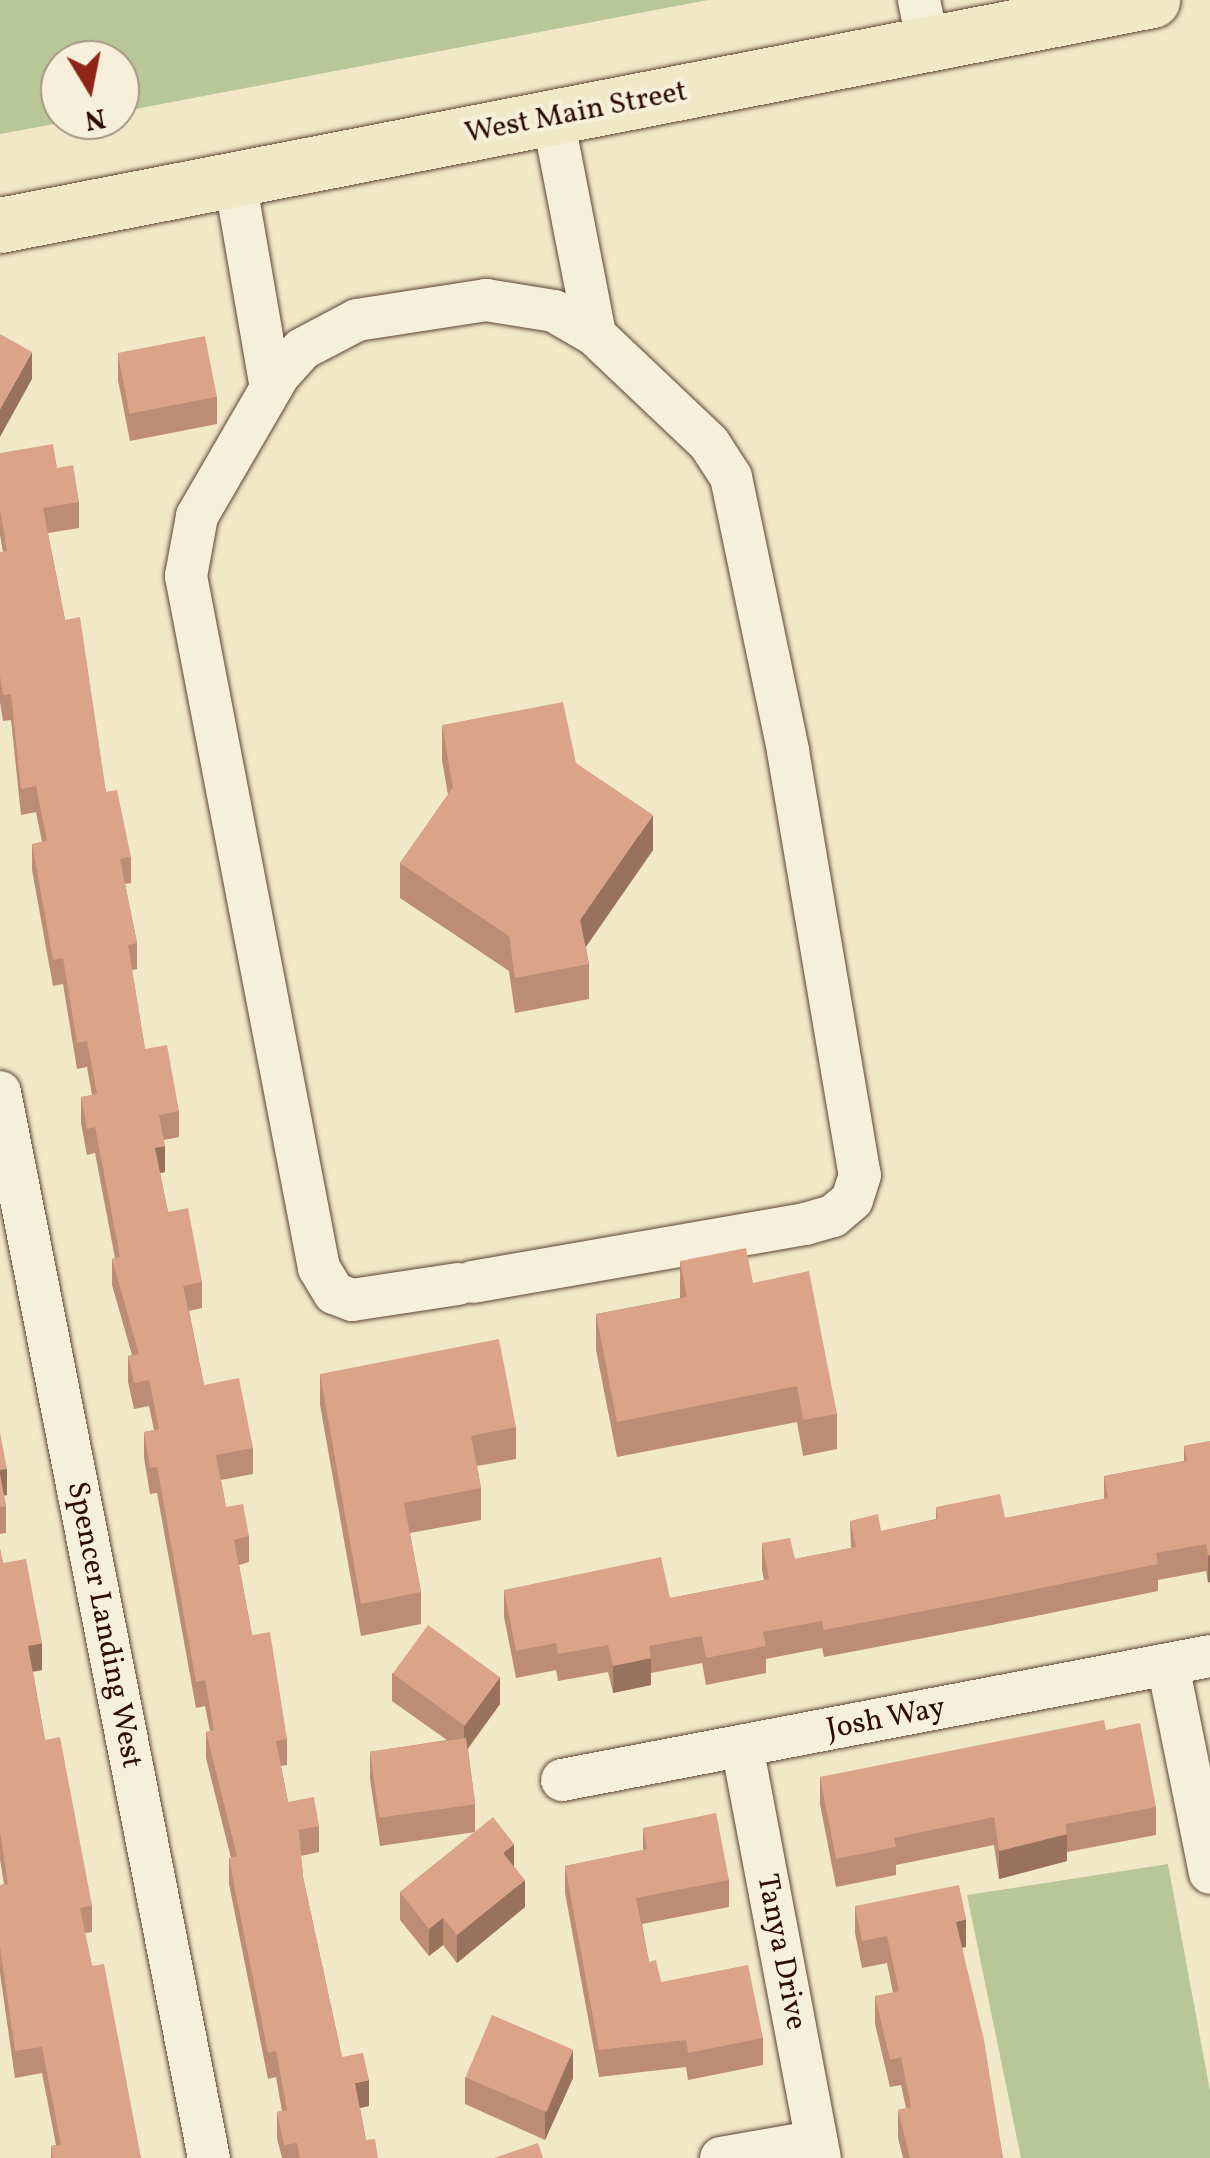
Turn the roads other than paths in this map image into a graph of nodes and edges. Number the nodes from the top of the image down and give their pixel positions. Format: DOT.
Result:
graph roads {
  1 [pos="1152,0"];
  2 [pos="923,22"];
  3 [pos="553,118"];
  4 [pos="236,180"];
  5 [pos="0,225"];
  6 [pos="595,335"];
  7 [pos="271,388"];
  8 [pos="0,1092"];
  9 [pos="1210,1656"];
  10 [pos="1168,1664"];
  11 [pos="742,1746"];
  12 [pos="562,1780"];
  13 [pos="1210,1873"];
  14 [pos="818,2150"];
  15 [pos="209,2158"];
  16 [pos="722,2158"];
  1 -- 2 [label="main road, West Main Street"];
  2 -- 3 [label="main road, West Main Street"];
  3 -- 4 [label="main road, West Main Street"];
  3 -- 6 [label="street"];
  4 -- 5 [label="main road, West Main Street"];
  4 -- 7 [label="street"];
  6 -- 7 [label="street"];
  6 -- 7 [label="street"];
  8 -- 15 [label="street, Spencer Landing West"];
  9 -- 10 [label="street, Josh Way"];
  10 -- 11 [label="street, Josh Way"];
  10 -- 13 [label="street"];
  11 -- 12 [label="street, Josh Way"];
  11 -- 14 [label="street, Tanya Drive"];
  14 -- 16 [label="street"];
}
